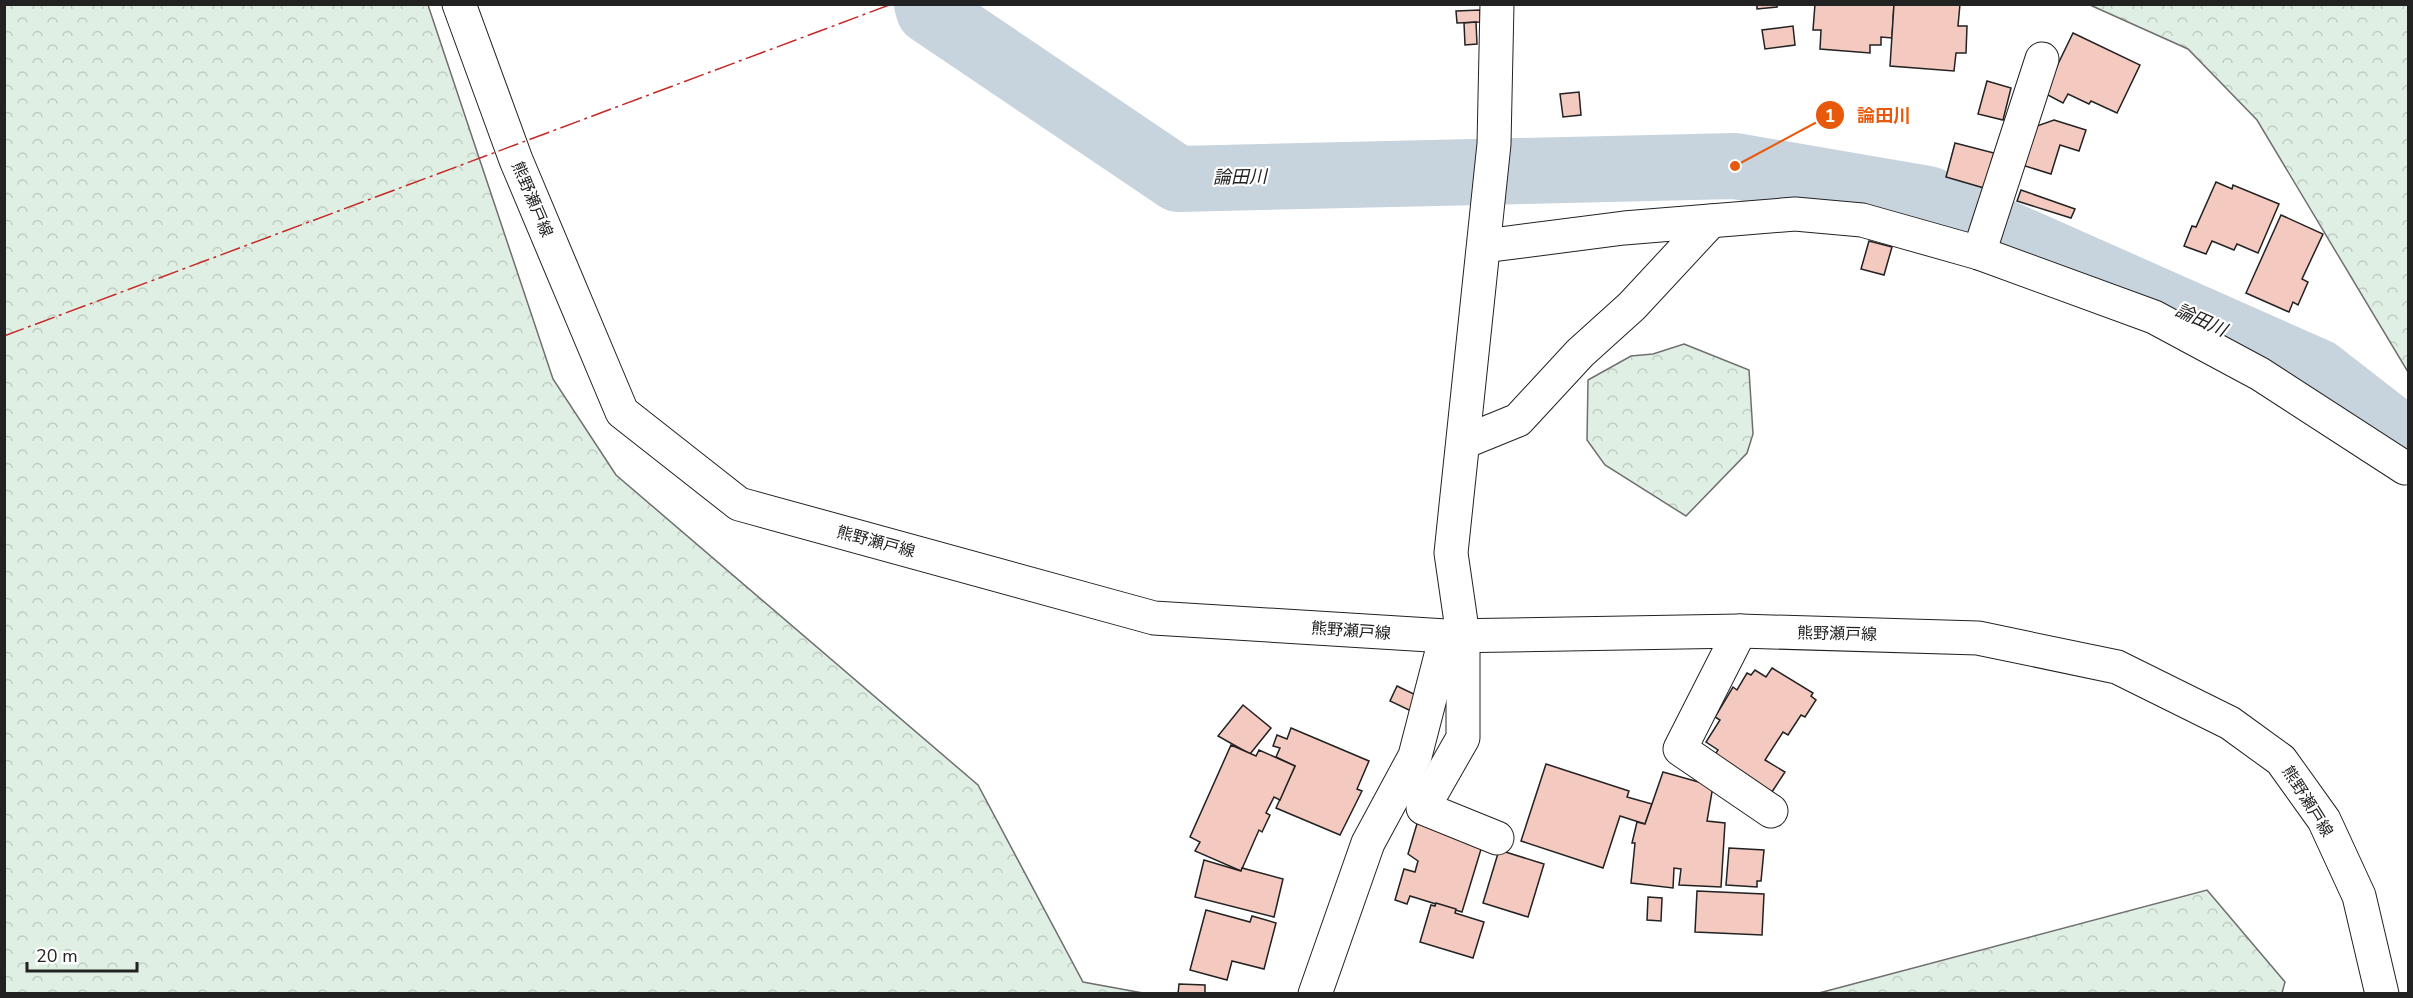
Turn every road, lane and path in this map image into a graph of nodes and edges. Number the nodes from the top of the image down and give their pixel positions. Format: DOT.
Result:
graph roads {
  1 [pos="459,4"];
  2 [pos="1497,4"];
  3 [pos="2042,59"];
  4 [pos="1711,221"];
  5 [pos="1982,244"];
  6 [pos="1484,246"];
  7 [pos="1464,442"];
  8 [pos="2405,468"];
  9 [pos="1740,631"];
  10 [pos="1455,636"];
  11 [pos="1771,811"];
  12 [pos="1497,838"];
  13 [pos="1315,993"];
  14 [pos="2382,993"];
  1 -- 10 [label="main road, 熊野瀬戸線"];
  2 -- 6 [label="main road"];
  3 -- 5 [label="main road"];
  4 -- 5 [label="main road"];
  4 -- 6 [label="main road"];
  4 -- 7 [label="main road"];
  5 -- 8 [label="main road"];
  6 -- 7 [label="main road"];
  7 -- 10 [label="main road"];
  9 -- 10 [label="main road, 熊野瀬戸線"];
  9 -- 11 [label="main road"];
  9 -- 14 [label="main road, 熊野瀬戸線"];
  10 -- 12 [label="main road"];
  10 -- 13 [label="main road"];
}
